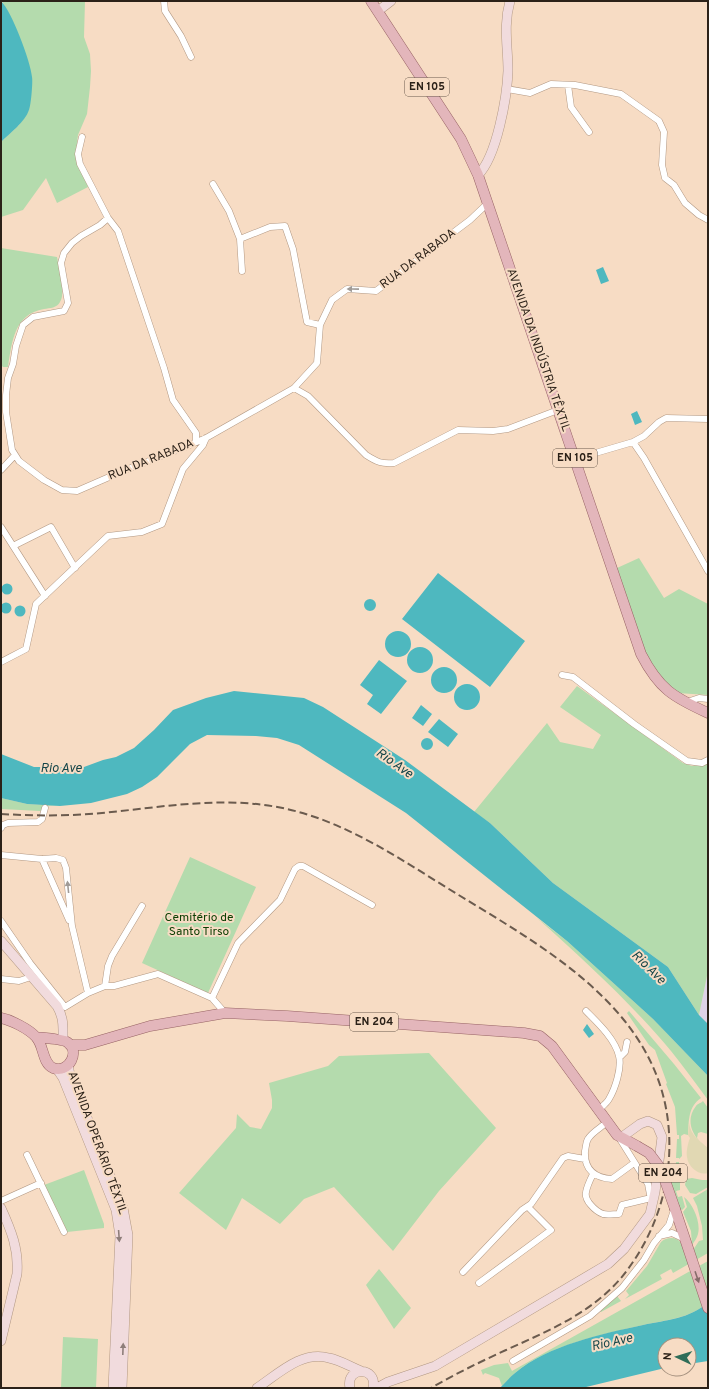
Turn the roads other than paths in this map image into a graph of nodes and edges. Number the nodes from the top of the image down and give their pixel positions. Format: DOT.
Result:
graph roads {
  1 [pos="164,1"];
  2 [pos="371,1"];
  3 [pos="391,1"];
  4 [pos="510,1"];
  5 [pos="378,11"];
  6 [pos="191,57"];
  7 [pos="568,85"];
  8 [pos="507,89"];
  9 [pos="589,132"];
  10 [pos="82,137"];
  11 [pos="478,175"];
  12 [pos="213,184"];
  13 [pos="488,203"];
  14 [pos="108,218"];
  15 [pos="708,220"];
  16 [pos="240,239"];
  17 [pos="242,272"];
  18 [pos="320,325"];
  19 [pos="294,388"];
  20 [pos="558,410"];
  21 [pos="708,419"];
  22 [pos="206,438"];
  23 [pos="196,441"];
  24 [pos="633,442"];
  25 [pos="16,455"];
  26 [pos="575,459"];
  27 [pos="1,470"];
  28 [pos="1,527"];
  29 [pos="13,546"];
  30 [pos="75,568"];
  31 [pos="708,571"];
  32 [pos="45,596"];
  33 [pos="1,662"];
  34 [pos="562,674"];
  35 [pos="708,698"];
  36 [pos="685,703"];
  37 [pos="708,713"];
  38 [pos="708,760"];
  39 [pos="46,808"];
  40 [pos="1,828"];
  41 [pos="1,855"];
  42 [pos="42,859"];
  43 [pos="372,905"];
  44 [pos="142,906"];
  45 [pos="1,921"];
  46 [pos="72,926"];
  47 [pos="1,941"];
  48 [pos="31,977"];
  49 [pos="1,979"];
  50 [pos="105,986"];
  51 [pos="88,993"];
  52 [pos="212,998"];
  53 [pos="586,1011"];
  54 [pos="225,1013"];
  55 [pos="1,1018"];
  56 [pos="36,1037"];
  57 [pos="62,1042"];
  58 [pos="627,1042"];
  59 [pos="86,1045"];
  60 [pos="44,1053"];
  61 [pos="73,1055"];
  62 [pos="620,1057"];
  63 [pos="68,1065"];
  64 [pos="57,1069"];
  65 [pos="599,1110"];
  66 [pos="608,1122"];
  67 [pos="636,1128"];
  68 [pos="619,1136"];
  69 [pos="638,1146"];
  70 [pos="630,1155"];
  71 [pos="27,1156"];
  72 [pos="585,1159"];
  73 [pos="634,1163"];
  74 [pos="593,1174"];
  75 [pos="41,1183"];
  76 [pos="652,1185"];
  77 [pos="651,1198"];
  78 [pos="1,1200"];
  79 [pos="528,1207"];
  80 [pos="1,1208"];
  81 [pos="651,1208"];
  82 [pos="675,1209"];
  83 [pos="64,1232"];
  84 [pos="660,1236"];
  85 [pos="686,1242"];
  86 [pos="463,1272"];
  87 [pos="479,1283"];
  88 [pos="708,1308"];
  89 [pos="1,1342"];
  90 [pos="513,1361"];
  91 [pos="346,1364"];
  92 [pos="361,1371"];
  93 [pos="372,1377"];
  94 [pos="388,1382"];
  95 [pos="350,1384"];
  96 [pos="113,1388"];
  97 [pos="122,1388"];
  98 [pos="257,1388"];
  99 [pos="373,1388"];
  100 [pos="377,1388"];
  1 -- 6 [label="street"];
  2 -- 5 [label="main road, AVENIDA DA INDÚSTRIA TÊXTIL / EN 105"];
  3 -- 5 [label="street"];
  4 -- 8 [label="street"];
  5 -- 11 [label="main road, AVENIDA DA INDÚSTRIA TÊXTIL / EN 105"];
  7 -- 8 [label="street"];
  7 -- 9 [label="street"];
  7 -- 15 [label="street"];
  8 -- 11 [label="street"];
  10 -- 14 [label="street"];
  11 -- 13 [label="main road, AVENIDA DA INDÚSTRIA TÊXTIL / EN 105"];
  12 -- 16 [label="street"];
  13 -- 18 [label="street, RUA DA RABADA, one-way"];
  13 -- 20 [label="main road, AVENIDA DA INDÚSTRIA TÊXTIL / EN 105"];
  14 -- 23 [label="street"];
  14 -- 25 [label="street, RUA DA RABADA"];
  16 -- 17 [label="street"];
  16 -- 18 [label="street"];
  18 -- 19 [label="street, RUA DA RABADA"];
  19 -- 20 [label="street"];
  19 -- 22 [label="street, RUA DA RABADA"];
  20 -- 26 [label="main road, AVENIDA DA INDÚSTRIA TÊXTIL / EN 105"];
  21 -- 24 [label="street"];
  22 -- 23 [label="street, RUA DA RABADA"];
  22 -- 30 [label="street"];
  23 -- 25 [label="street, RUA DA RABADA"];
  24 -- 26 [label="street"];
  24 -- 31 [label="street"];
  25 -- 27 [label="street"];
  26 -- 36 [label="main road, AVENIDA DA INDÚSTRIA TÊXTIL / EN 105"];
  28 -- 29 [label="street"];
  29 -- 30 [label="street"];
  29 -- 32 [label="street"];
  30 -- 32 [label="street"];
  32 -- 33 [label="street"];
  34 -- 38 [label="street"];
  35 -- 36 [label="street"];
  36 -- 37 [label="main road, AVENIDA DA INDÚSTRIA TÊXTIL / EN 105"];
  39 -- 40 [label="street"];
  41 -- 42 [label="street"];
  42 -- 46 [label="street"];
  46 -- 42 [label="street, one-way"];
  43 -- 52 [label="street"];
  44 -- 50 [label="street"];
  45 -- 51 [label="street"];
  46 -- 51 [label="street"];
  47 -- 48 [label="street"];
  48 -- 49 [label="street"];
  48 -- 57 [label="street"];
  50 -- 51 [label="street"];
  50 -- 52 [label="street"];
  52 -- 54 [label="street"];
  53 -- 62 [label="street"];
  54 -- 59 [label="main road, EN 204"];
  54 -- 65 [label="main road, EN 204"];
  55 -- 56 [label="main road, EN 204"];
  56 -- 57 [label="main road, EN 204"];
  56 -- 60 [label="main road, EN 204"];
  57 -- 59 [label="main road, EN 204"];
  57 -- 60 [label="main road"];
  57 -- 61 [label="main road"];
  58 -- 62 [label="street"];
  59 -- 61 [label="main road, EN 204"];
  60 -- 64 [label="main road, EN 204"];
  61 -- 63 [label="main road, EN 204"];
  62 -- 65 [label="street"];
  63 -- 64 [label="main road"];
  97 -- 63 [label="street, AVENIDA OPERÁRIO TÊXTIL, one-way"];
  64 -- 96 [label="street, AVENIDA OPERÁRIO TÊXTIL, one-way"];
  65 -- 66 [label="main road, EN 204"];
  66 -- 68 [label="main road, EN 204"];
  66 -- 72 [label="street"];
  67 -- 68 [label="street"];
  67 -- 69 [label="street"];
  67 -- 76 [label="street"];
  68 -- 69 [label="main road, EN 204"];
  68 -- 70 [label="street"];
  69 -- 70 [label="street"];
  69 -- 82 [label="main road, EN 204, bridge"];
  70 -- 73 [label="street"];
  71 -- 75 [label="street"];
  72 -- 74 [label="street"];
  72 -- 79 [label="street"];
  73 -- 74 [label="street"];
  73 -- 76 [label="street"];
  74 -- 77 [label="street"];
  75 -- 78 [label="street"];
  75 -- 83 [label="street"];
  76 -- 77 [label="street"];
  76 -- 81 [label="street"];
  77 -- 81 [label="street"];
  79 -- 86 [label="street"];
  79 -- 87 [label="street"];
  80 -- 89 [label="street"];
  81 -- 94 [label="street"];
  82 -- 84 [label="street"];
  82 -- 85 [label="main road, EN 204"];
  84 -- 85 [label="street"];
  84 -- 90 [label="street"];
  85 -- 88 [label="main road, EN 204, one-way"];
  91 -- 92 [label="street"];
  91 -- 95 [label="street"];
  91 -- 98 [label="street"];
  92 -- 93 [label="street"];
  92 -- 95 [label="street"];
  93 -- 94 [label="street"];
  93 -- 99 [label="street"];
  94 -- 100 [label="street"];
}
